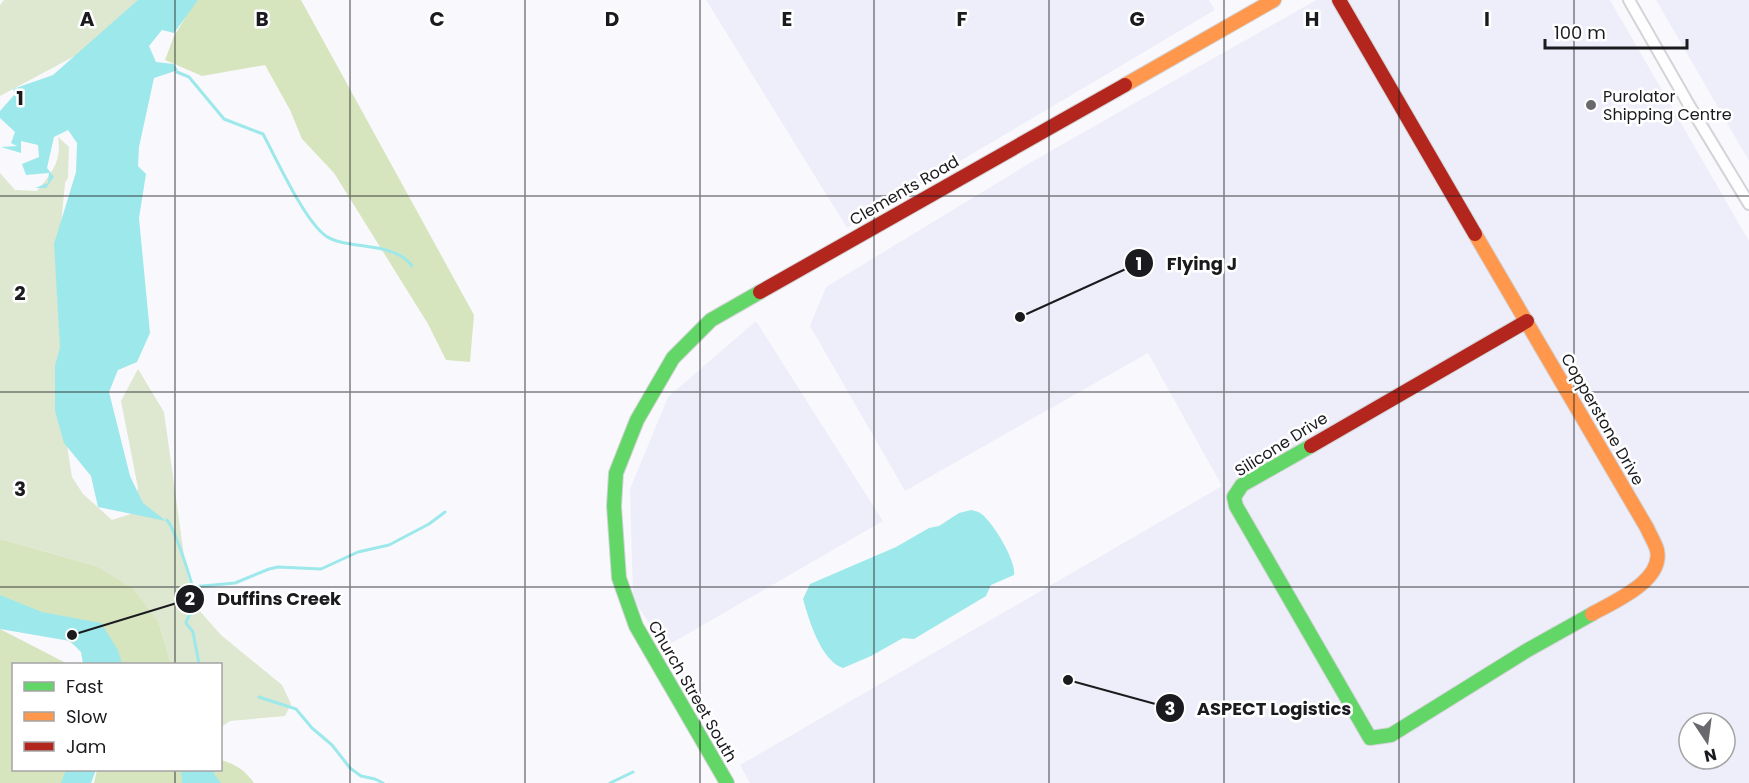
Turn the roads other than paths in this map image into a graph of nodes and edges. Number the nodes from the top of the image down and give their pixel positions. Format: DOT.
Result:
graph roads {
  1 [pos="1274,0"];
  2 [pos="1339,0"];
  3 [pos="1629,0"];
  4 [pos="1749,204"];
  5 [pos="1527,321"];
  6 [pos="616,473"];
  7 [pos="1370,738"];
  8 [pos="727,783"];
  1 -- 6 [label="street, Clements Road"];
  2 -- 5 [label="street, Copperstone Drive"];
  3 -- 4 [label="street"];
  5 -- 7 [label="street, Copperstone Drive"];
  5 -- 7 [label="street, Silicone Drive"];
  6 -- 8 [label="street, Church Street South"];
}
